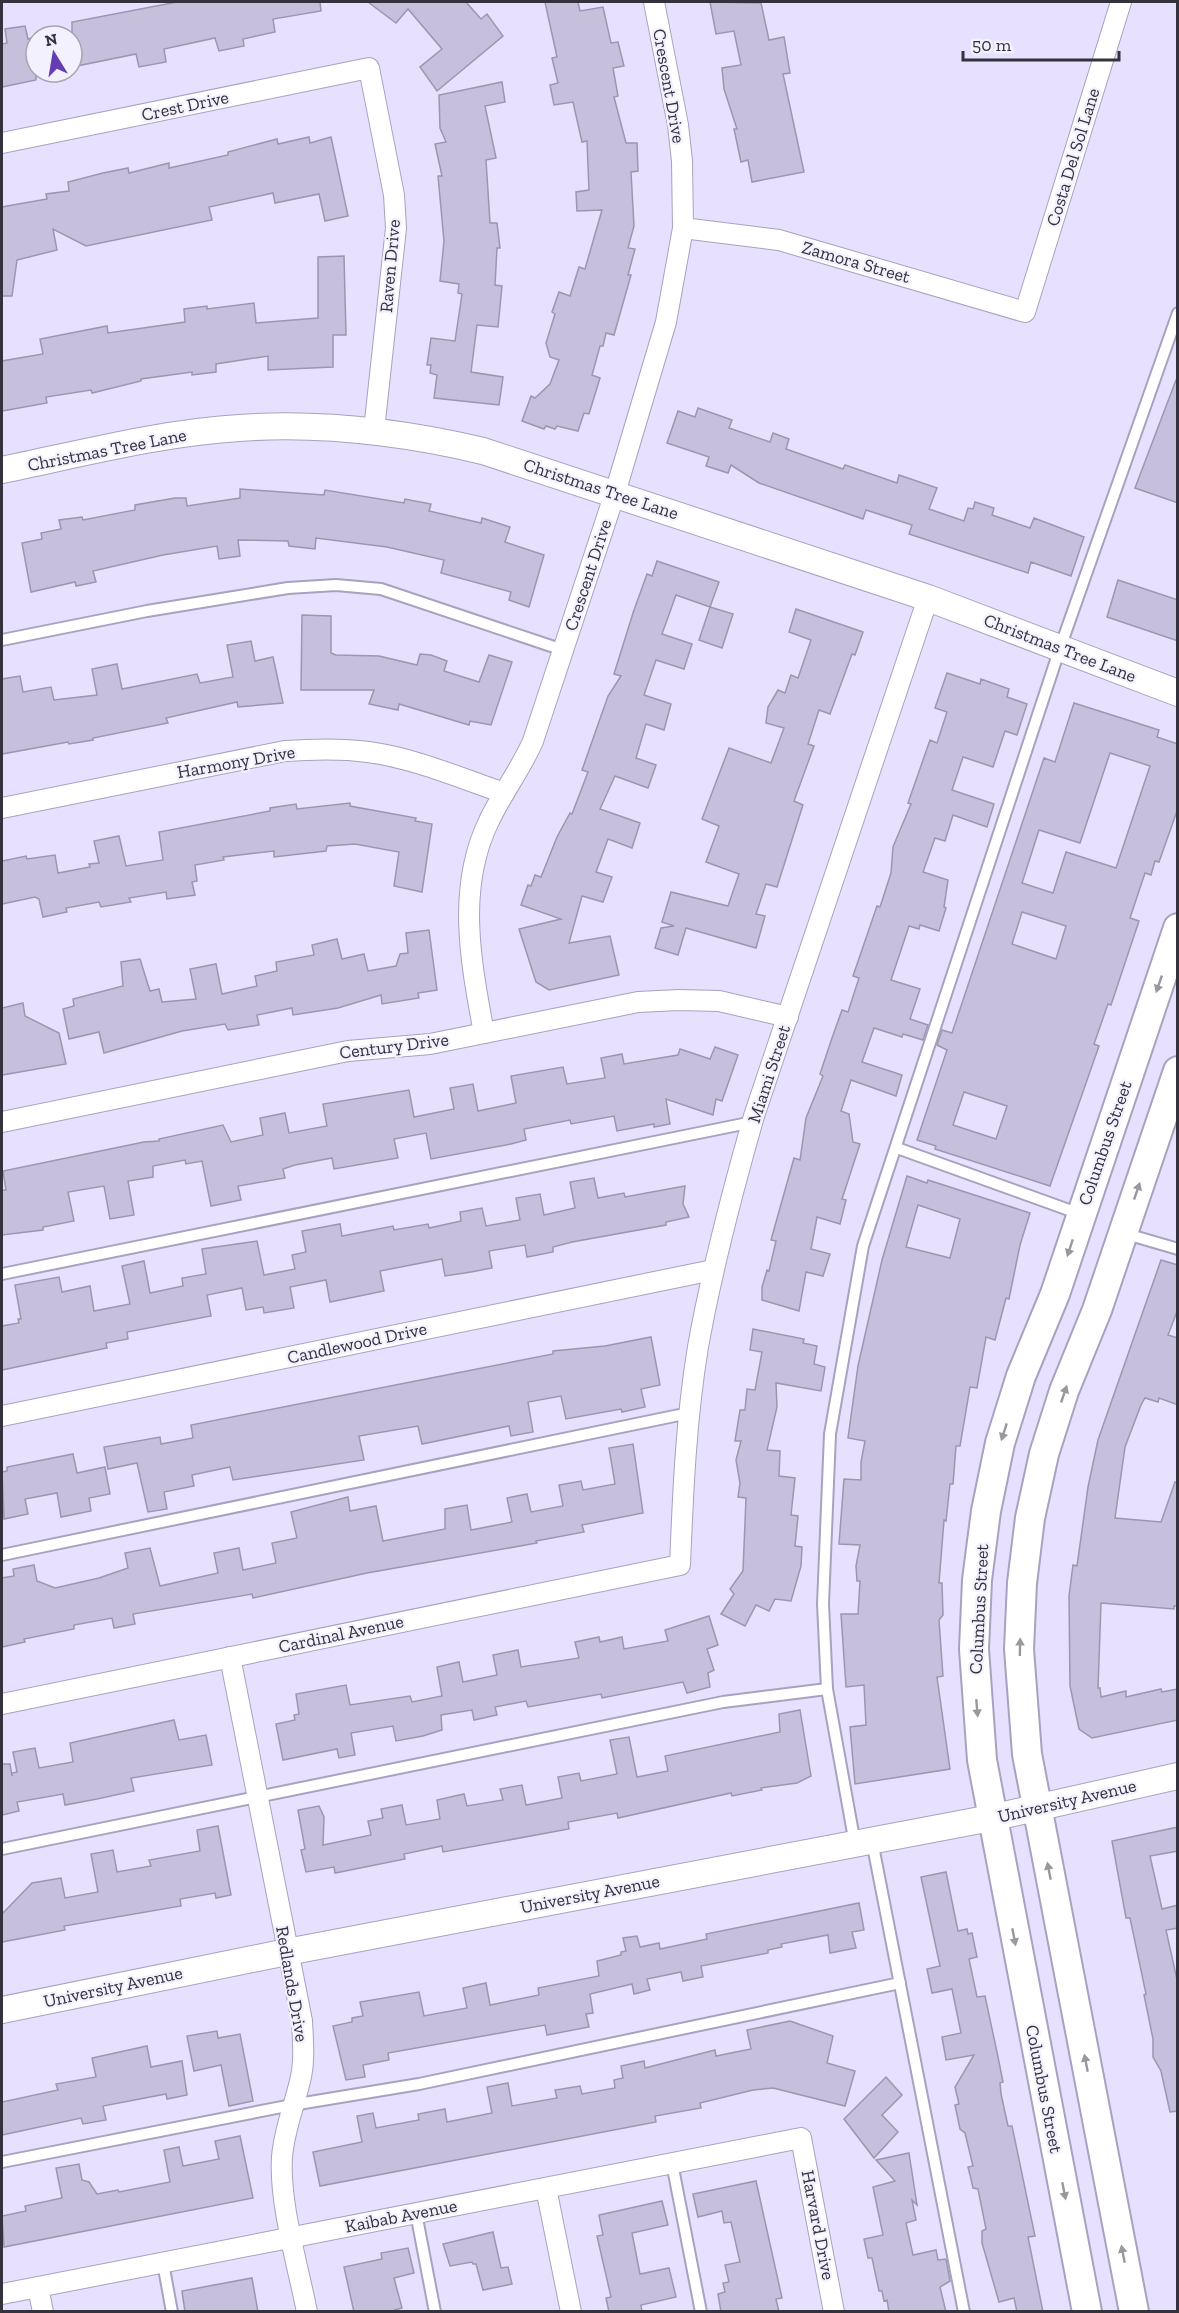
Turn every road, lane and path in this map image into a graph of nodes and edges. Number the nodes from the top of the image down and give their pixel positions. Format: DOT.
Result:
graph roads {
  1 [pos="654,2"];
  2 [pos="1121,2"];
  3 [pos="369,68"];
  4 [pos="2,143"];
  5 [pos="683,228"];
  6 [pos="1025,312"];
  7 [pos="1178,313"];
  8 [pos="374,430"];
  9 [pos="2,470"];
  10 [pos="615,493"];
  11 [pos="928,598"];
  12 [pos="2,640"];
  13 [pos="1060,648"];
  14 [pos="563,650"];
  15 [pos="1178,693"];
  16 [pos="504,793"];
  17 [pos="2,808"];
  18 [pos="1178,928"];
  19 [pos="788,1017"];
  20 [pos="484,1033"];
  21 [pos="1178,1071"];
  22 [pos="2,1122"];
  23 [pos="753,1122"];
  24 [pos="897,1148"];
  25 [pos="1081,1215"];
  26 [pos="1123,1233"];
  27 [pos="1178,1249"];
  28 [pos="713,1270"];
  29 [pos="2,1274"];
  30 [pos="689,1413"];
  31 [pos="2,1416"];
  32 [pos="2,1555"];
  33 [pos="680,1565"];
  34 [pos="231,1657"];
  35 [pos="827,1689"];
  36 [pos="2,1704"];
  37 [pos="1178,1776"];
  38 [pos="256,1797"];
  39 [pos="1036,1809"];
  40 [pos="991,1818"];
  41 [pos="864,1843"];
  42 [pos="2,1849"];
  43 [pos="287,1952"];
  44 [pos="900,1983"];
  45 [pos="2,2010"];
  46 [pos="292,2105"];
  47 [pos="801,2138"];
  48 [pos="2,2162"];
  49 [pos="672,2163"];
  50 [pos="546,2188"];
  51 [pos="416,2213"];
  52 [pos="292,2238"];
  53 [pos="163,2263"];
  54 [pos="38,2287"];
  55 [pos="2,2294"];
  56 [pos="43,2312"];
  57 [pos="172,2312"];
  58 [pos="307,2312"];
  59 [pos="435,2312"];
  60 [pos="571,2312"];
  61 [pos="701,2312"];
  62 [pos="834,2312"];
  63 [pos="964,2312"];
  64 [pos="1088,2312"];
  65 [pos="1134,2312"];
  1 -- 5 [label="street, Crescent Drive"];
  2 -- 6 [label="street, Costa Del Sol Lane"];
  3 -- 4 [label="street, Crest Drive"];
  3 -- 8 [label="street, Raven Drive"];
  5 -- 6 [label="street, Zamora Street"];
  5 -- 10 [label="street, Crescent Drive"];
  7 -- 13 [label="lane"];
  8 -- 9 [label="street, Christmas Tree Lane"];
  8 -- 10 [label="street, Christmas Tree Lane"];
  10 -- 11 [label="street, Christmas Tree Lane"];
  10 -- 14 [label="street, Crescent Drive"];
  11 -- 13 [label="street, Christmas Tree Lane"];
  11 -- 19 [label="street, Miami Street"];
  12 -- 14 [label="lane"];
  13 -- 15 [label="street, Christmas Tree Lane"];
  13 -- 24 [label="lane"];
  14 -- 16 [label="street, Crescent Drive"];
  16 -- 17 [label="street, Harmony Drive"];
  16 -- 20 [label="street, Crescent Drive"];
  18 -- 25 [label="main road, Columbus Street, one-way"];
  19 -- 20 [label="street, Century Drive"];
  19 -- 23 [label="street, Miami Street"];
  20 -- 22 [label="street, Century Drive"];
  26 -- 21 [label="main road, one-way"];
  23 -- 28 [label="street, Miami Street"];
  23 -- 29 [label="lane"];
  24 -- 25 [label="lane"];
  24 -- 35 [label="lane"];
  25 -- 40 [label="main road, Columbus Street, one-way"];
  26 -- 27 [label="lane"];
  39 -- 26 [label="main road, one-way"];
  28 -- 30 [label="street, Miami Street"];
  28 -- 31 [label="street, Candlewood Drive"];
  30 -- 32 [label="lane"];
  30 -- 33 [label="street, Miami Street"];
  33 -- 34 [label="street, Cardinal Avenue"];
  34 -- 36 [label="street, Cardinal Avenue"];
  34 -- 38 [label="street, Redlands Drive"];
  35 -- 38 [label="lane"];
  35 -- 41 [label="lane"];
  37 -- 39 [label="street, University Avenue"];
  38 -- 42 [label="lane"];
  38 -- 43 [label="street, Redlands Drive"];
  39 -- 40 [label="street, University Avenue"];
  65 -- 39 [label="main road, one-way"];
  40 -- 41 [label="street, University Avenue"];
  40 -- 64 [label="main road, Columbus Street, one-way"];
  41 -- 43 [label="street, University Avenue"];
  41 -- 44 [label="lane"];
  43 -- 45 [label="street, University Avenue"];
  43 -- 46 [label="street, Redlands Drive"];
  44 -- 46 [label="lane"];
  44 -- 63 [label="lane"];
  46 -- 48 [label="lane"];
  46 -- 52 [label="street, Redlands Drive"];
  47 -- 49 [label="street, Kaibab Avenue"];
  47 -- 62 [label="street, Harvard Drive"];
  49 -- 50 [label="street, Kaibab Avenue"];
  49 -- 61 [label="lane"];
  50 -- 51 [label="street, Kaibab Avenue"];
  50 -- 60 [label="street"];
  51 -- 52 [label="street, Kaibab Avenue"];
  51 -- 59 [label="lane"];
  52 -- 53 [label="street, Kaibab Avenue"];
  52 -- 58 [label="street, Redlands Drive"];
  53 -- 54 [label="street, Kaibab Avenue"];
  53 -- 57 [label="lane"];
  54 -- 55 [label="street, Kaibab Avenue"];
  54 -- 56 [label="street"];
}
